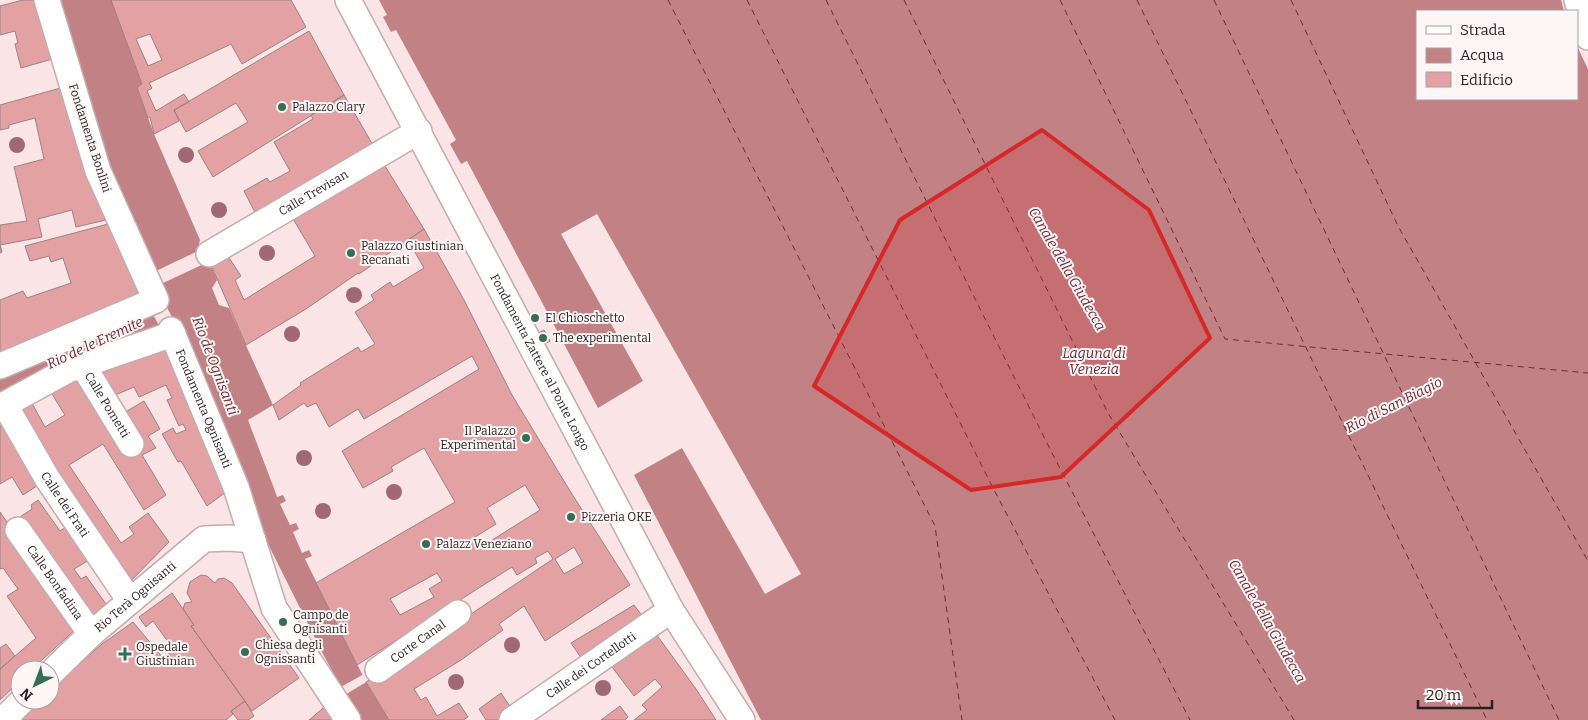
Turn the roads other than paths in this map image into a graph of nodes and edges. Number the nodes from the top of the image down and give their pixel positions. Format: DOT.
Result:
graph roads {
  1 [pos="47,0"];
  2 [pos="348,0"];
  3 [pos="1577,0"];
  4 [pos="1588,37"];
  5 [pos="419,131"];
  6 [pos="209,254"];
  7 [pos="82,364"];
  8 [pos="0,366"];
  9 [pos="2,406"];
  10 [pos="131,444"];
  11 [pos="18,530"];
  12 [pos="241,539"];
  13 [pos="130,601"];
  14 [pos="671,610"];
  15 [pos="458,613"];
  16 [pos="91,634"];
  17 [pos="60,664"];
  18 [pos="378,670"];
  19 [pos="13,710"];
  20 [pos="342,710"];
  21 [pos="733,717"];
  22 [pos="3,720"];
  23 [pos="512,720"];
  1 -- 8 [label="street, Fondamenta Bonlini"];
  2 -- 5 [label="street, Fondamenta Zattere al Ponte Longo"];
  3 -- 4 [label="street"];
  5 -- 6 [label="street, Calle Trevisan"];
  5 -- 14 [label="street, Fondamenta Zattere al Ponte Longo"];
  7 -- 9 [label="street"];
  7 -- 10 [label="street, Calle Pometti"];
  7 -- 12 [label="street, Fondamenta Ognisanti"];
  9 -- 13 [label="street, Calle dei Frati"];
  11 -- 16 [label="street, Calle Bonfadina"];
  12 -- 13 [label="street, Rio Terà Ognisanti"];
  12 -- 20 [label="street"];
  13 -- 16 [label="street, Rio Terà Ognisanti"];
  14 -- 21 [label="street, Fondamenta Zattere al Ponte Longo"];
  14 -- 23 [label="street, Calle dei Cortellotti"];
  15 -- 18 [label="street, Corte Canal"];
  16 -- 17 [label="street, Rio Terà Ognisanti"];
  19 -- 22 [label="street"];
}
